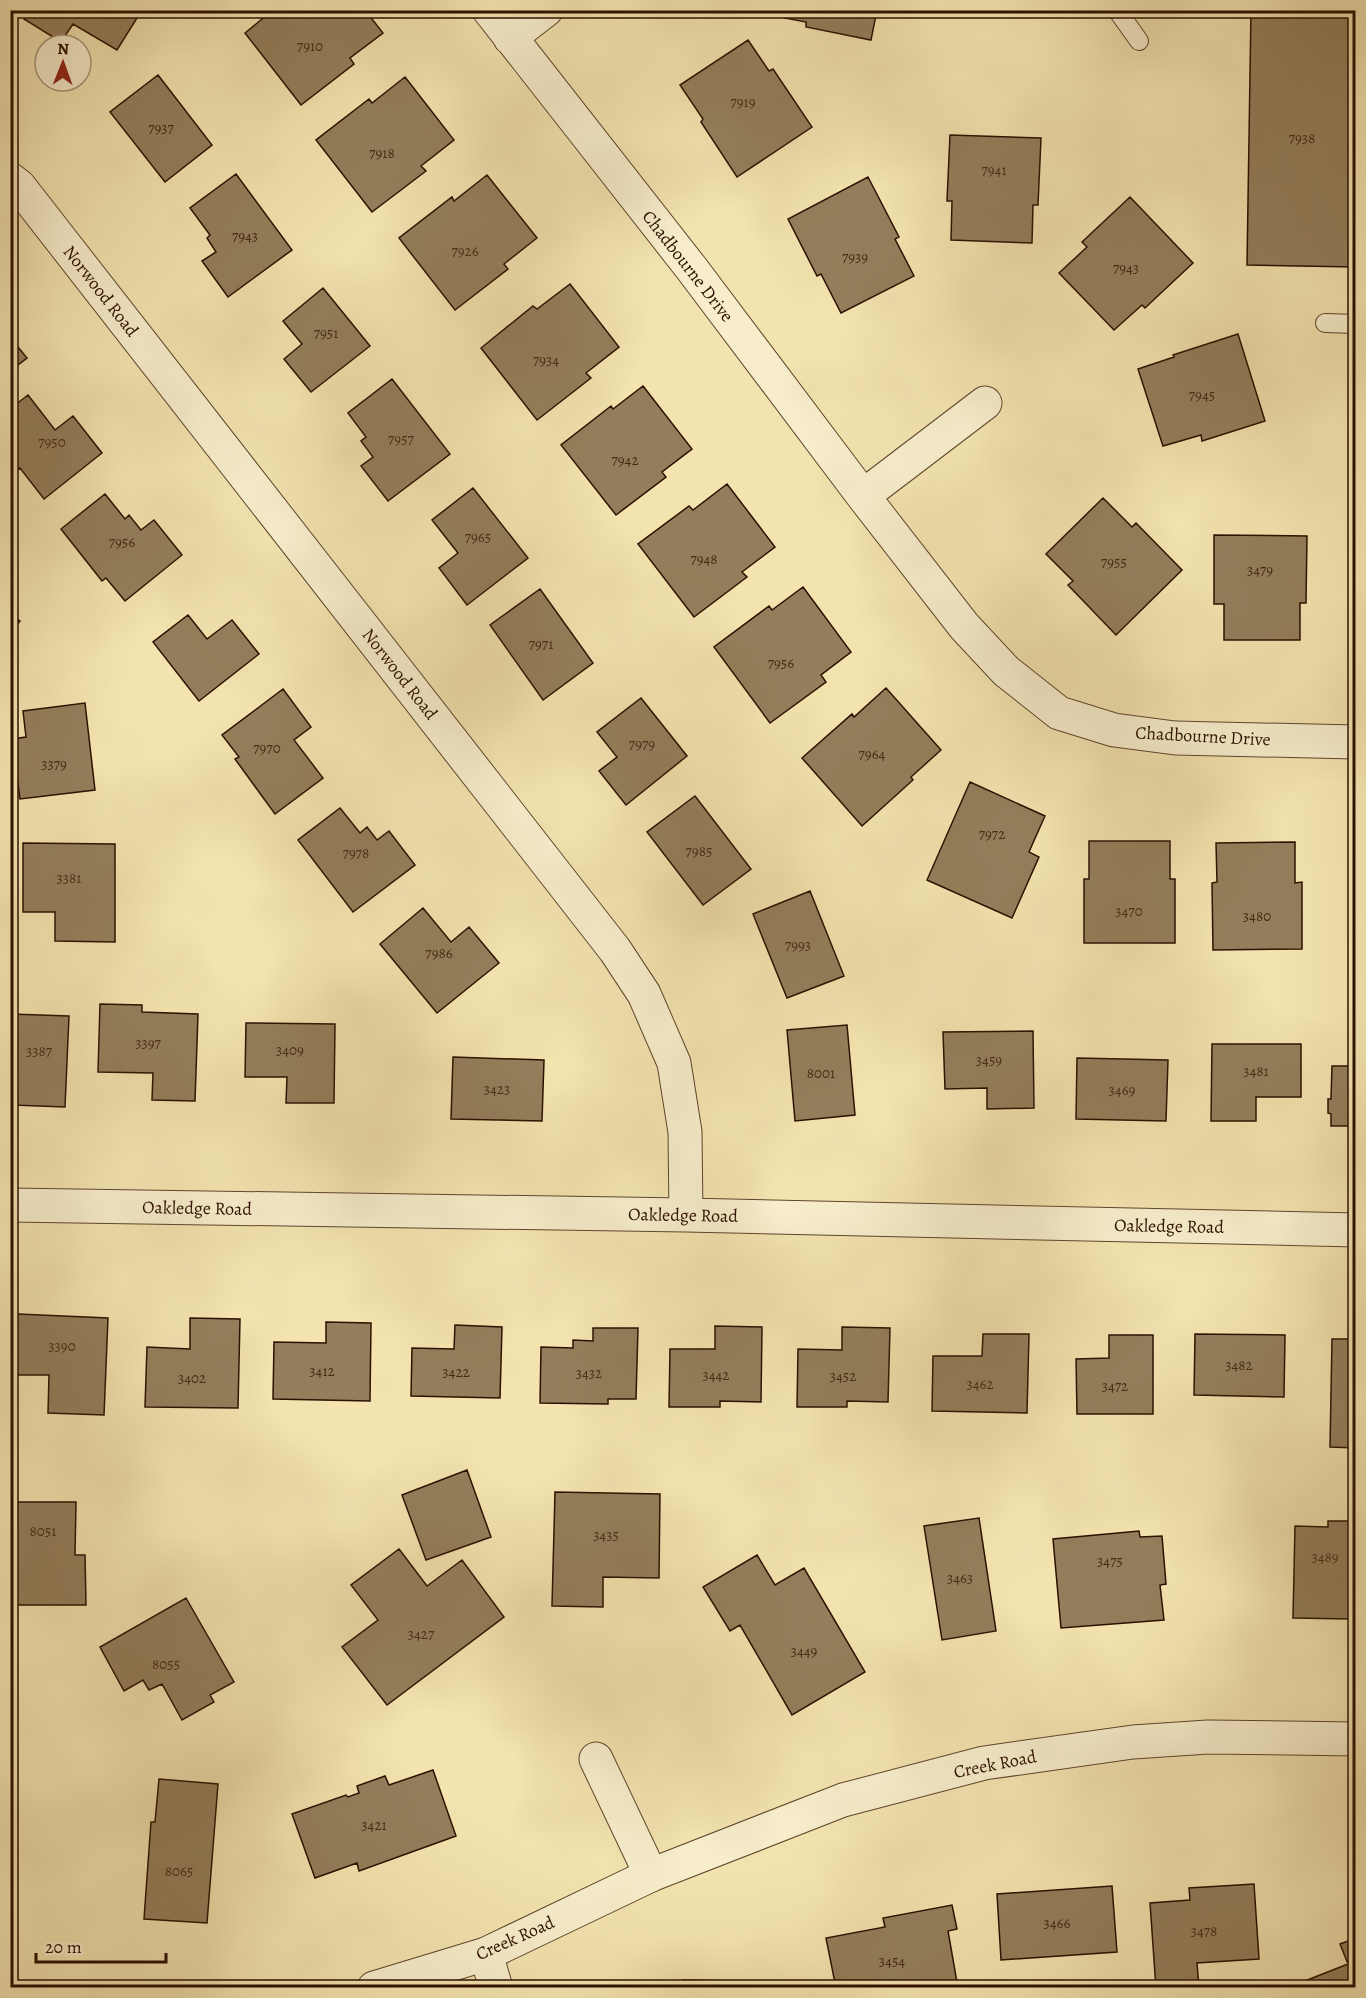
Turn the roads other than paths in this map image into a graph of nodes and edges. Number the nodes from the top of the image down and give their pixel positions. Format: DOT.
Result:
graph roads {
  1 [pos="489,10"];
  2 [pos="546,10"];
  3 [pos="1117,10"];
  4 [pos="510,38"];
  5 [pos="1139,41"];
  6 [pos="10,179"];
  7 [pos="1325,323"];
  8 [pos="1356,324"];
  9 [pos="985,404"];
  10 [pos="863,496"];
  11 [pos="1356,742"];
  12 [pos="10,1205"];
  13 [pos="687,1215"];
  14 [pos="1356,1230"];
  15 [pos="1356,1739"];
  16 [pos="596,1759"];
  17 [pos="651,1875"];
  18 [pos="486,1954"];
  19 [pos="374,1988"];
  20 [pos="496,1988"];
  1 -- 4 [label="street, Chadbourne Drive"];
  2 -- 4 [label="street"];
  3 -- 5 [label="lane"];
  4 -- 10 [label="street, Chadbourne Drive"];
  6 -- 13 [label="street, Norwood Road"];
  7 -- 8 [label="lane"];
  9 -- 10 [label="street"];
  10 -- 11 [label="street, Chadbourne Drive"];
  12 -- 13 [label="street, Oakledge Road"];
  13 -- 14 [label="street, Oakledge Road"];
  15 -- 17 [label="street, Creek Road"];
  16 -- 17 [label="street"];
  17 -- 18 [label="street, Creek Road"];
  18 -- 19 [label="street, Creek Road"];
  18 -- 20 [label="street"];
}
